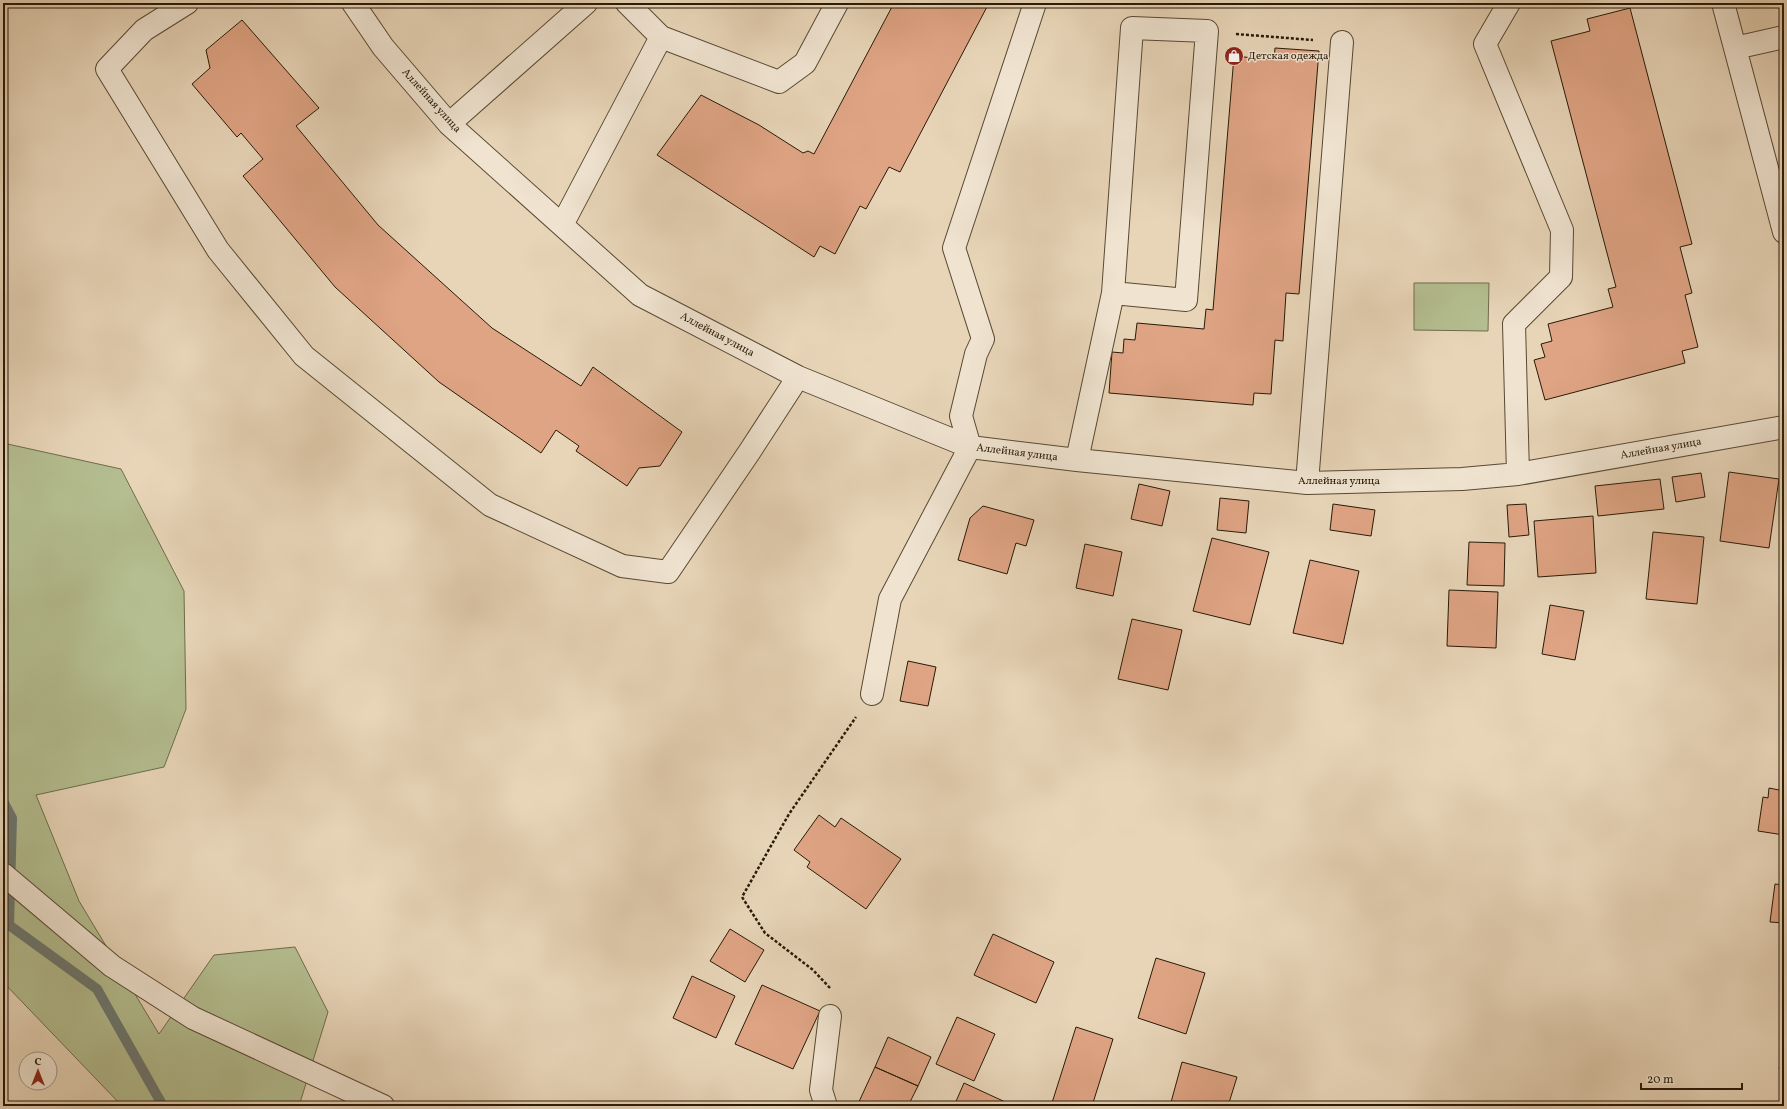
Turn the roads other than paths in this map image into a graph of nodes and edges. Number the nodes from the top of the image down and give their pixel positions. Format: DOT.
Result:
graph roads {
  1 [pos="187,3"];
  2 [pos="353,3"];
  3 [pos="586,3"];
  4 [pos="627,3"];
  5 [pos="837,3"];
  6 [pos="1035,3"];
  7 [pos="1509,3"];
  8 [pos="1723,3"];
  9 [pos="661,37"];
  10 [pos="1784,37"];
  11 [pos="1342,42"];
  12 [pos="1735,48"];
  13 [pos="449,124"];
  14 [pos="562,224"];
  15 [pos="1784,232"];
  16 [pos="1113,293"];
  17 [pos="798,378"];
  18 [pos="1784,427"];
  19 [pos="970,447"];
  20 [pos="1077,460"];
  21 [pos="1518,474"];
  22 [pos="1307,483"];
  23 [pos="872,694"];
  24 [pos="3,874"];
  25 [pos="830,1016"];
  26 [pos="383,1106"];
  27 [pos="826,1106"];
  1 -- 17 [label="street"];
  2 -- 13 [label="street, Аллейная улица"];
  3 -- 13 [label="street"];
  4 -- 9 [label="street"];
  5 -- 9 [label="street"];
  6 -- 19 [label="street"];
  7 -- 21 [label="street"];
  8 -- 12 [label="street"];
  9 -- 14 [label="street"];
  10 -- 12 [label="street"];
  11 -- 22 [label="street"];
  12 -- 15 [label="street"];
  13 -- 14 [label="street, Аллейная улица"];
  14 -- 17 [label="street, Аллейная улица"];
  16 -- 16 [label="street"];
  16 -- 20 [label="street"];
  17 -- 19 [label="street, Аллейная улица"];
  18 -- 21 [label="street, Аллейная улица"];
  19 -- 20 [label="street, Аллейная улица"];
  19 -- 23 [label="street"];
  20 -- 22 [label="street, Аллейная улица"];
  21 -- 22 [label="street, Аллейная улица"];
  24 -- 26 [label="street"];
  25 -- 27 [label="street"];
}
